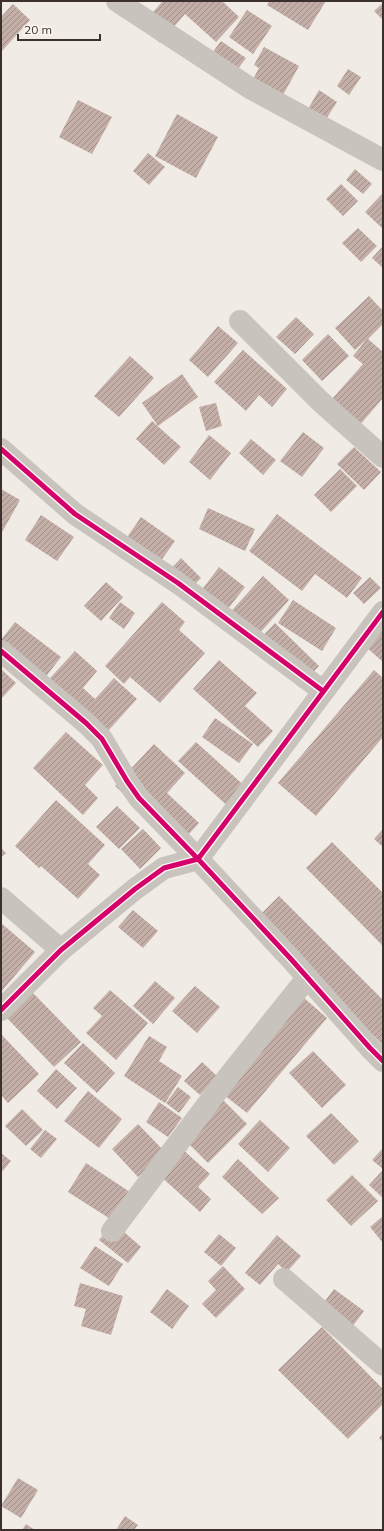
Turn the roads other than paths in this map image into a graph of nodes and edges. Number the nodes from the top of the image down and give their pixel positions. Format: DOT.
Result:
graph roads {
  1 [pos="117,1"];
  2 [pos="383,160"];
  3 [pos="240,321"];
  4 [pos="1,449"];
  5 [pos="383,457"];
  6 [pos="383,612"];
  7 [pos="1,651"];
  8 [pos="322,691"];
  9 [pos="198,859"];
  10 [pos="1,898"];
  11 [pos="61,950"];
  12 [pos="307,978"];
  13 [pos="1,1010"];
  14 [pos="383,1061"];
  15 [pos="112,1231"];
  16 [pos="284,1279"];
  17 [pos="383,1365"];
  1 -- 2 [label="street"];
  3 -- 5 [label="street"];
  4 -- 8 [label="street"];
  6 -- 8 [label="street"];
  7 -- 9 [label="street"];
  8 -- 9 [label="street"];
  9 -- 11 [label="street"];
  9 -- 12 [label="street"];
  10 -- 11 [label="street"];
  11 -- 13 [label="street"];
  12 -- 14 [label="street"];
  12 -- 15 [label="street"];
  16 -- 17 [label="street"];
}
